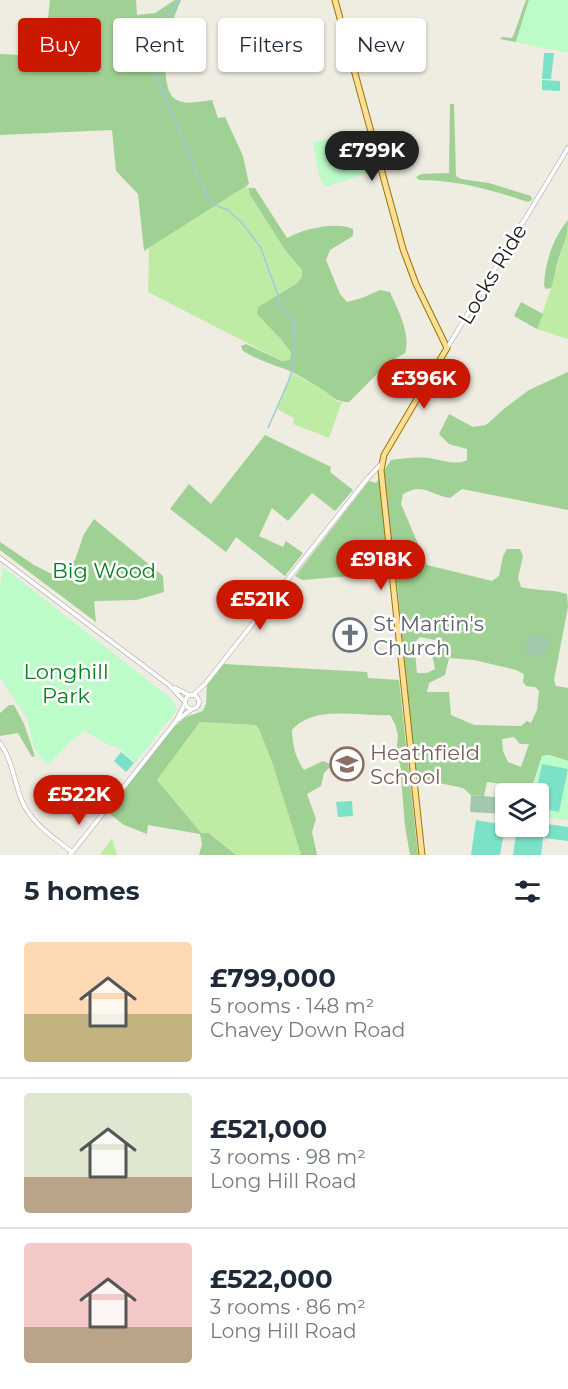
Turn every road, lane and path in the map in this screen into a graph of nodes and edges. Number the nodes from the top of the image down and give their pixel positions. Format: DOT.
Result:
graph roads {
  1 [pos="336,0"];
  2 [pos="568,148"];
  3 [pos="447,348"];
  4 [pos="382,463"];
  5 [pos="0,558"];
  6 [pos="205,684"];
  7 [pos="169,685"];
  8 [pos="191,695"];
  9 [pos="198,698"];
  10 [pos="184,703"];
  11 [pos="192,709"];
  12 [pos="176,722"];
  13 [pos="0,744"];
  14 [pos="71,854"];
  15 [pos="422,855"];
  1 -- 3 [label="main road"];
  2 -- 3 [label="street, Locks Ride"];
  3 -- 4 [label="main road, Locks Ride"];
  4 -- 6 [label="street"];
  4 -- 15 [label="main road"];
  5 -- 7 [label="street"];
  6 -- 8 [label="street"];
  6 -- 9 [label="street"];
  7 -- 8 [label="street"];
  7 -- 10 [label="street"];
  8 -- 9 [label="street"];
  8 -- 10 [label="street"];
  9 -- 11 [label="street"];
  10 -- 11 [label="street"];
  10 -- 12 [label="street"];
  11 -- 12 [label="street"];
  12 -- 14 [label="street"];
  13 -- 14 [label="street"];
}
